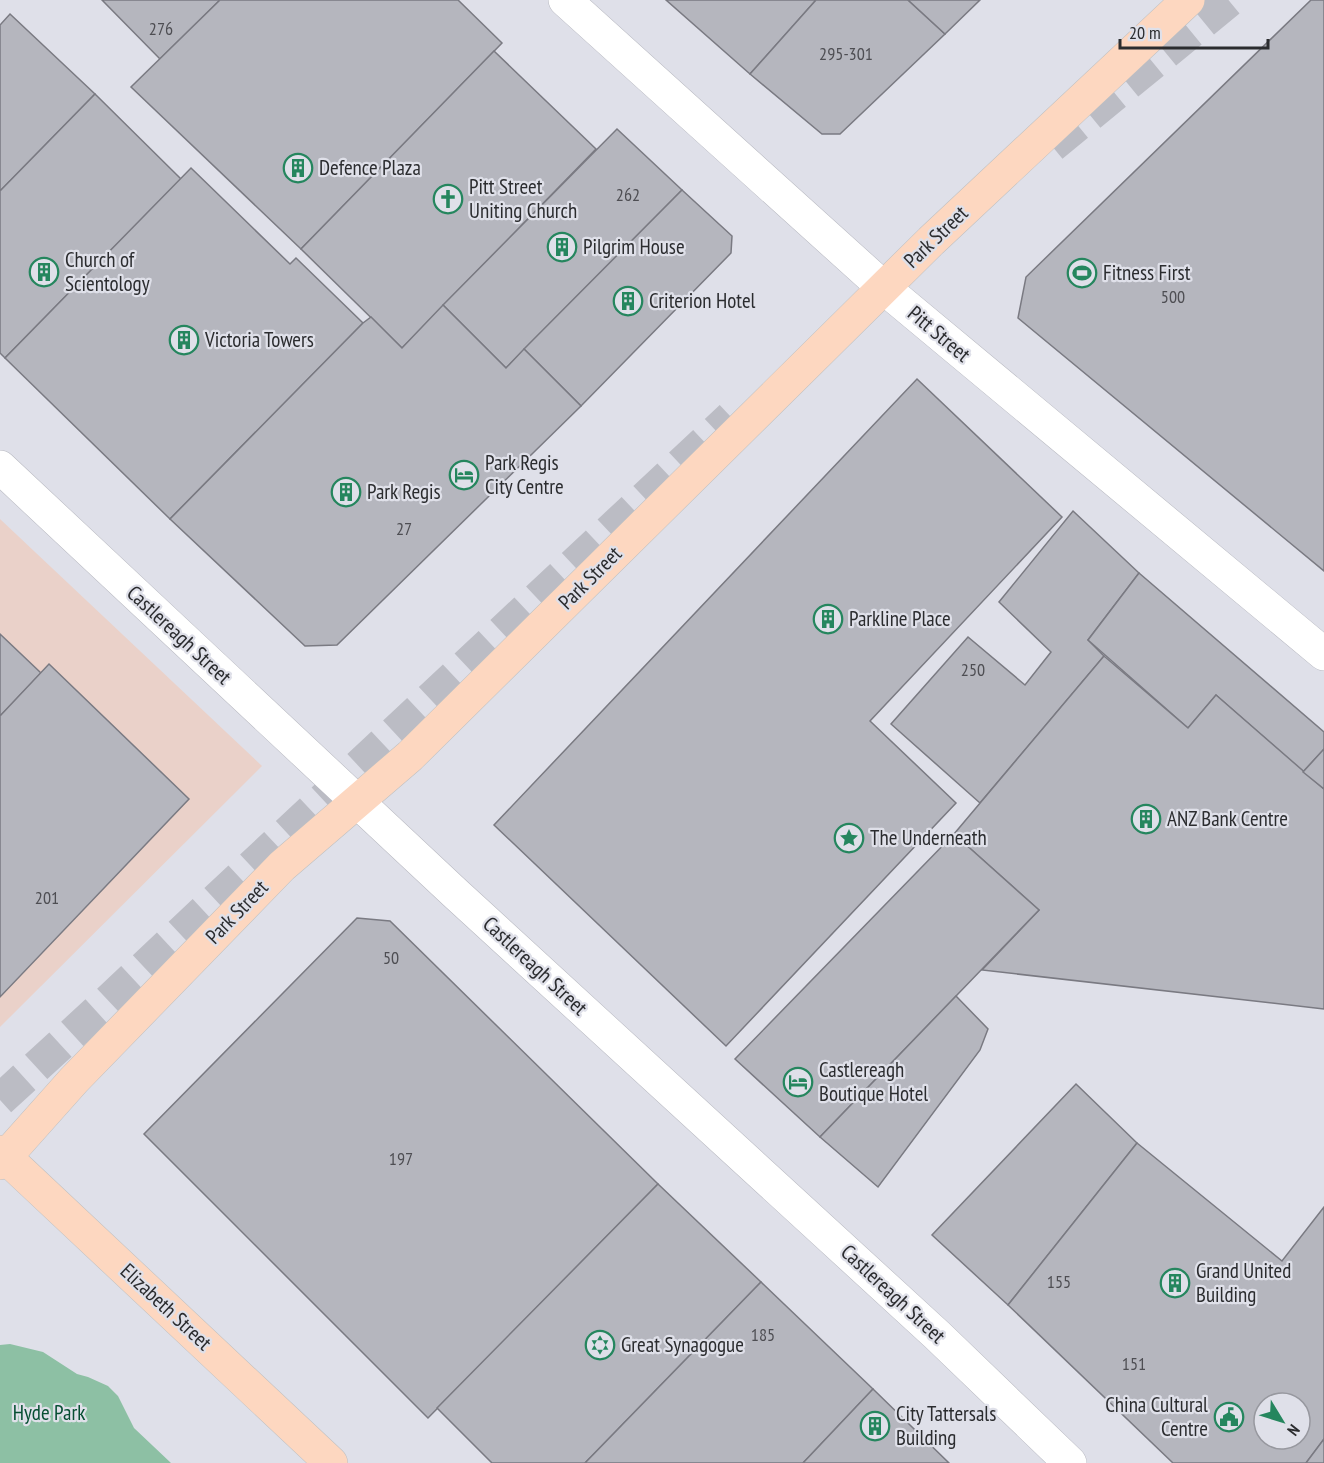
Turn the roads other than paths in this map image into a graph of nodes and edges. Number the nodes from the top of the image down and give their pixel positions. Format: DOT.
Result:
graph roads {
  1 [pos="565,0"];
  2 [pos="1188,0"];
  3 [pos="884,288"];
  4 [pos="0,467"];
  5 [pos="1324,654"];
  6 [pos="358,802"];
  7 [pos="2,1158"];
  8 [pos="331,1463"];
  9 [pos="1071,1463"];
  1 -- 3 [label="street, Pitt Street"];
  2 -- 3 [label="main road, Park Street"];
  3 -- 5 [label="street, Pitt Street"];
  3 -- 6 [label="main road, Park Street"];
  4 -- 6 [label="street, Castlereagh Street"];
  6 -- 7 [label="main road, Park Street"];
  6 -- 9 [label="street, Castlereagh Street"];
  7 -- 8 [label="main road, Elizabeth Street"];
}
